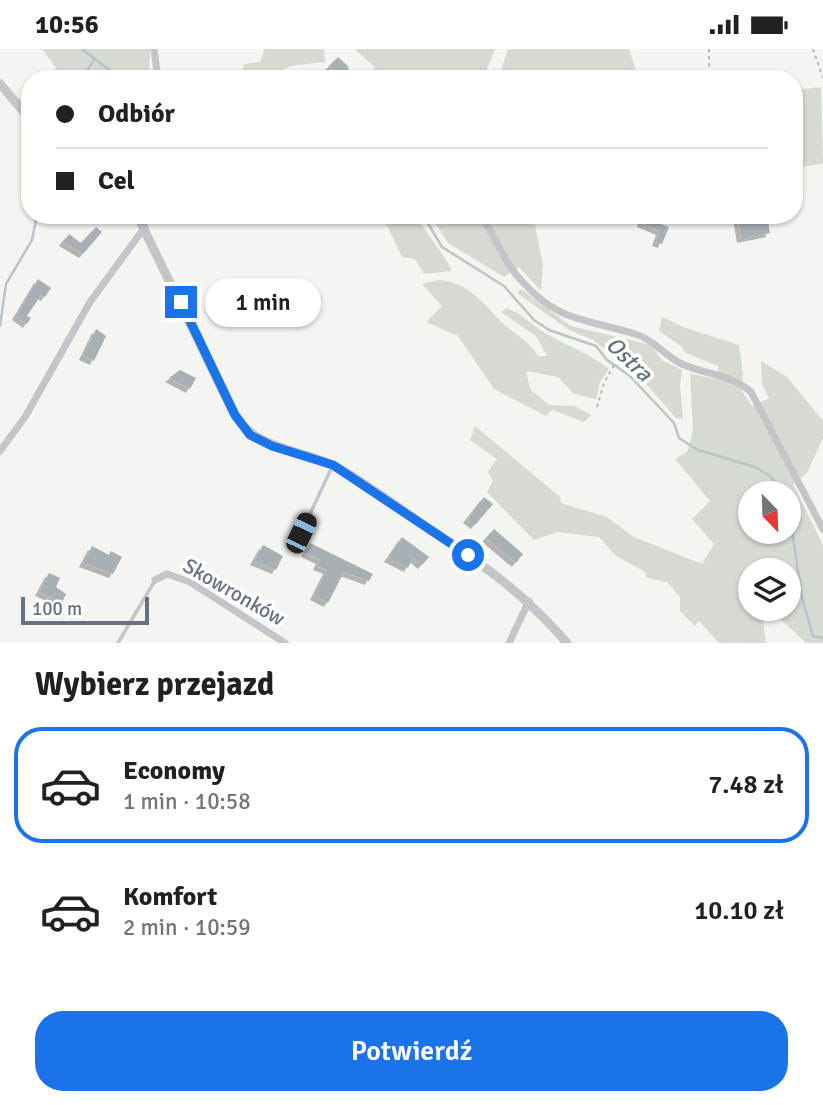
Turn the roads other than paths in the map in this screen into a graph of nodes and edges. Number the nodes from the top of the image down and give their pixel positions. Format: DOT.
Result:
graph roads {
  1 [pos="154,49"];
  2 [pos="157,70"];
  3 [pos="0,84"];
  4 [pos="21,108"];
  5 [pos="143,224"];
  6 [pos="486,224"];
  7 [pos="145,227"];
  8 [pos="0,451"];
  9 [pos="333,465"];
  10 [pos="823,529"];
  11 [pos="301,533"];
  12 [pos="155,580"];
  13 [pos="529,601"];
  14 [pos="118,643"];
  15 [pos="285,643"];
  16 [pos="509,643"];
  17 [pos="567,643"];
  1 -- 2 [label="street"];
  3 -- 4 [label="street"];
  5 -- 7 [label="street"];
  6 -- 10 [label="street"];
  7 -- 8 [label="street"];
  7 -- 9 [label="street"];
  9 -- 11 [label="lane"];
  9 -- 13 [label="street"];
  12 -- 14 [label="lane, Skowronków"];
  12 -- 15 [label="street, Skowronków"];
  13 -- 16 [label="street"];
  13 -- 17 [label="street"];
}
